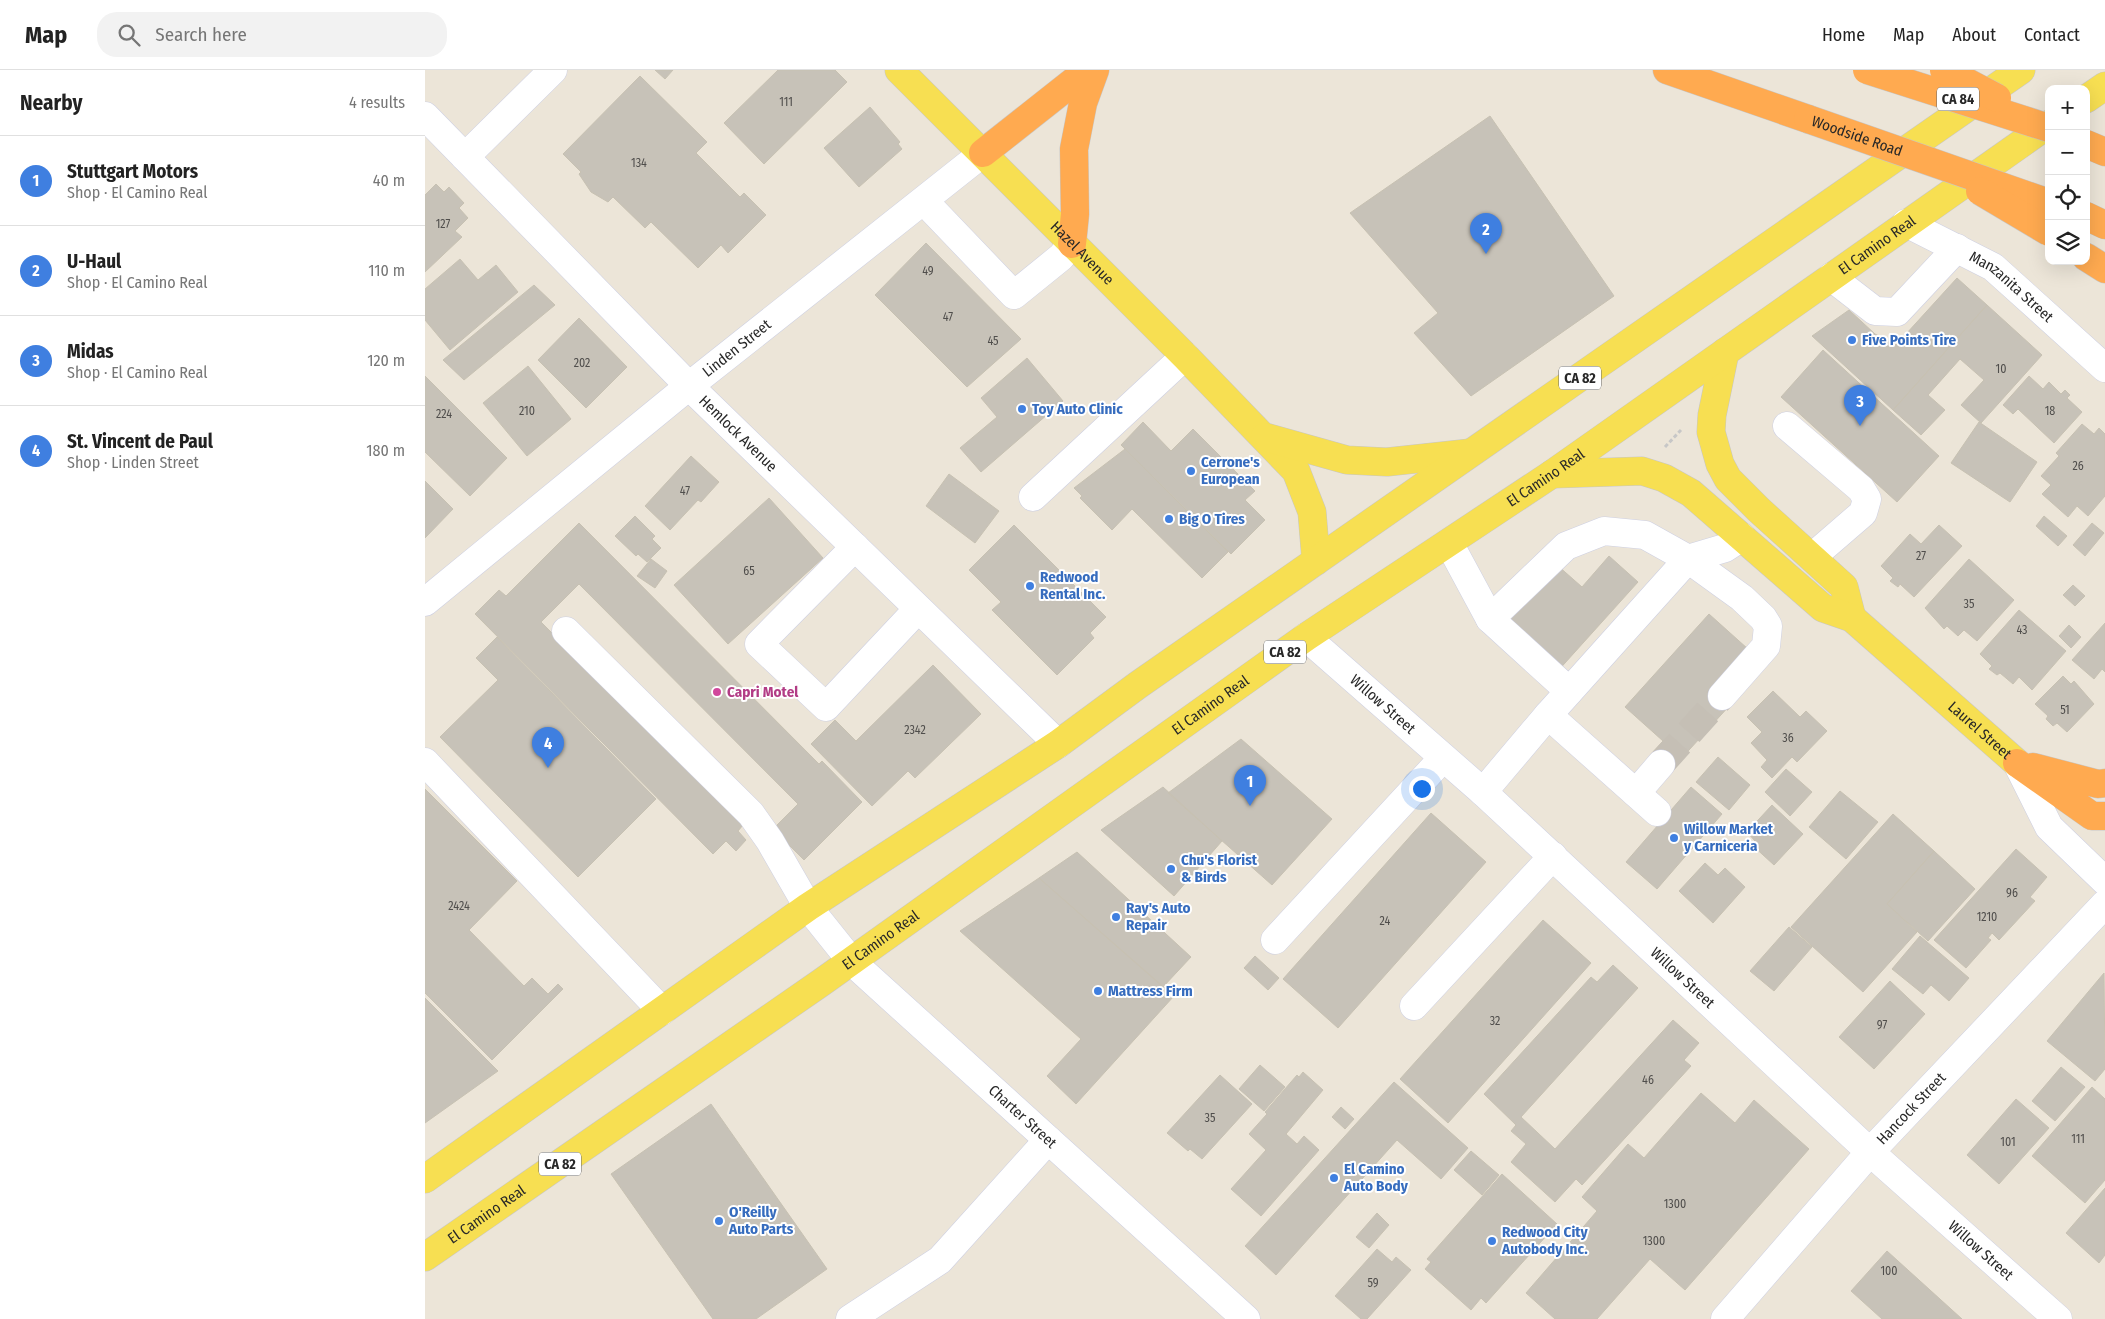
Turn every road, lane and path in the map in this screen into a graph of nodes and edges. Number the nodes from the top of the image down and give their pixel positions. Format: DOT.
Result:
graph roads {
  1 [pos="553,70"];
  2 [pos="899,70"];
  3 [pos="1088,70"];
  4 [pos="1095,70"];
  5 [pos="1667,70"];
  6 [pos="1867,70"];
  7 [pos="1944,70"];
  8 [pos="2021,70"];
  9 [pos="2105,86"];
  10 [pos="2090,96"];
  11 [pos="425,116"];
  12 [pos="2045,124"];
  13 [pos="2045,125"];
  14 [pos="2045,129"];
  15 [pos="2090,146"];
  16 [pos="2105,152"];
  17 [pos="983,153"];
  18 [pos="465,157"];
  19 [pos="1932,162"];
  20 [pos="924,200"];
  21 [pos="2045,202"];
  22 [pos="2090,218"];
  23 [pos="1906,223"];
  24 [pos="2105,225"];
  25 [pos="2045,230"];
  26 [pos="1072,244"];
  27 [pos="1957,248"];
  28 [pos="2090,260"];
  29 [pos="2105,269"];
  30 [pos="1831,276"];
  31 [pos="1725,352"];
  32 [pos="1185,356"];
  33 [pos="2105,368"];
  34 [pos="689,386"];
  35 [pos="1787,426"];
  36 [pos="1265,437"];
  37 [pos="1475,452"];
  38 [pos="1551,474"];
  39 [pos="1033,497"];
  40 [pos="1719,517"];
  41 [pos="1741,537"];
  42 [pos="1449,543"];
  43 [pos="855,546"];
  44 [pos="1812,557"];
  45 [pos="1688,559"];
  46 [pos="1316,561"];
  47 [pos="425,602"];
  48 [pos="918,609"];
  49 [pos="1852,618"];
  50 [pos="1490,619"];
  51 [pos="565,631"];
  52 [pos="1306,637"];
  53 [pos="1569,691"];
  54 [pos="1722,696"];
  55 [pos="1548,715"];
  56 [pos="1058,744"];
  57 [pos="1443,758"];
  58 [pos="425,762"];
  59 [pos="2017,763"];
  60 [pos="1661,764"];
  61 [pos="2105,783"];
  62 [pos="1483,792"];
  63 [pos="1636,793"];
  64 [pos="1657,812"];
  65 [pos="2105,816"];
  66 [pos="1553,856"];
  67 [pos="2105,881"];
  68 [pos="2105,904"];
  69 [pos="808,907"];
  70 [pos="1275,940"];
  71 [pos="852,962"];
  72 [pos="1414,1006"];
  73 [pos="662,1010"];
  74 [pos="1048,1140"];
  75 [pos="1870,1152"];
  76 [pos="425,1179"];
  77 [pos="425,1257"];
  78 [pos="1237,1316"];
  79 [pos="850,1319"];
  80 [pos="1725,1319"];
  81 [pos="2058,1319"];
  1 -- 18 [label="street"];
  2 -- 17 [label="main road, Hazel Avenue"];
  3 -- 17 [label="highway"];
  4 -- 26 [label="highway"];
  5 -- 19 [label="highway, Woodside Road, bridge"];
  6 -- 13 [label="highway, CA 84, bridge"];
  7 -- 12 [label="highway, bridge"];
  8 -- 37 [label="main road, CA 82"];
  9 -- 10 [label="main road"];
  11 -- 18 [label="street, Hemlock Avenue"];
  14 -- 23 [label="main road, El Camino Real / CA 82"];
  15 -- 16 [label="highway"];
  17 -- 20 [label="street, Linden Street"];
  17 -- 26 [label="main road, Hazel Avenue"];
  18 -- 34 [label="street, Hemlock Avenue"];
  19 -- 21 [label="highway, Woodside Road, bridge"];
  19 -- 25 [label="highway, bridge"];
  20 -- 26 [label="street"];
  20 -- 34 [label="street, Linden Street"];
  22 -- 24 [label="highway"];
  23 -- 27 [label="street, Manzanita Street"];
  23 -- 30 [label="main road, El Camino Real / CA 82"];
  26 -- 32 [label="main road, Hazel Avenue"];
  27 -- 30 [label="street"];
  27 -- 33 [label="street, Manzanita Street"];
  28 -- 29 [label="highway"];
  30 -- 31 [label="main road, El Camino Real / CA 82"];
  31 -- 38 [label="main road, El Camino Real / CA 82"];
  31 -- 44 [label="main road"];
  32 -- 36 [label="main road, Hazel Avenue"];
  32 -- 39 [label="street"];
  34 -- 43 [label="street, Hemlock Avenue"];
  34 -- 47 [label="street, Linden Street"];
  35 -- 44 [label="street"];
  36 -- 37 [label="main road, Hazel Avenue"];
  36 -- 46 [label="main road, Hazel Avenue"];
  37 -- 46 [label="main road, CA 82"];
  38 -- 40 [label="main road"];
  38 -- 42 [label="main road, El Camino Real / CA 82"];
  40 -- 41 [label="main road"];
  40 -- 44 [label="main road"];
  41 -- 45 [label="street"];
  41 -- 49 [label="main road"];
  42 -- 50 [label="street"];
  42 -- 52 [label="main road, El Camino Real / CA 82"];
  43 -- 48 [label="street, Hemlock Avenue"];
  43 -- 48 [label="street"];
  44 -- 49 [label="main road"];
  45 -- 50 [label="street"];
  45 -- 53 [label="street"];
  45 -- 54 [label="street"];
  46 -- 56 [label="main road, CA 82"];
  48 -- 56 [label="street, Hemlock Avenue"];
  49 -- 59 [label="main road, Laurel Street"];
  50 -- 53 [label="street"];
  51 -- 69 [label="street, Charter Street"];
  52 -- 57 [label="street, Willow Street"];
  52 -- 71 [label="main road, El Camino Real / CA 82"];
  53 -- 55 [label="street"];
  55 -- 62 [label="street"];
  55 -- 63 [label="street"];
  56 -- 69 [label="main road, CA 82"];
  57 -- 62 [label="street, Willow Street"];
  57 -- 70 [label="street"];
  58 -- 73 [label="street"];
  59 -- 61 [label="highway"];
  59 -- 65 [label="highway"];
  59 -- 67 [label="street, Laurel Street"];
  60 -- 63 [label="street"];
  62 -- 66 [label="street, Willow Street"];
  63 -- 64 [label="street"];
  66 -- 72 [label="street"];
  66 -- 75 [label="street, Willow Street"];
  68 -- 75 [label="street, Hancock Street"];
  69 -- 71 [label="street, Charter Street"];
  69 -- 73 [label="main road, CA 82"];
  71 -- 74 [label="street, Charter Street"];
  71 -- 77 [label="main road, El Camino Real / CA 82"];
  73 -- 76 [label="main road, CA 82"];
  74 -- 78 [label="street, Charter Street"];
  74 -- 79 [label="street"];
  75 -- 80 [label="street, Hancock Street"];
  75 -- 81 [label="street, Willow Street"];
}
